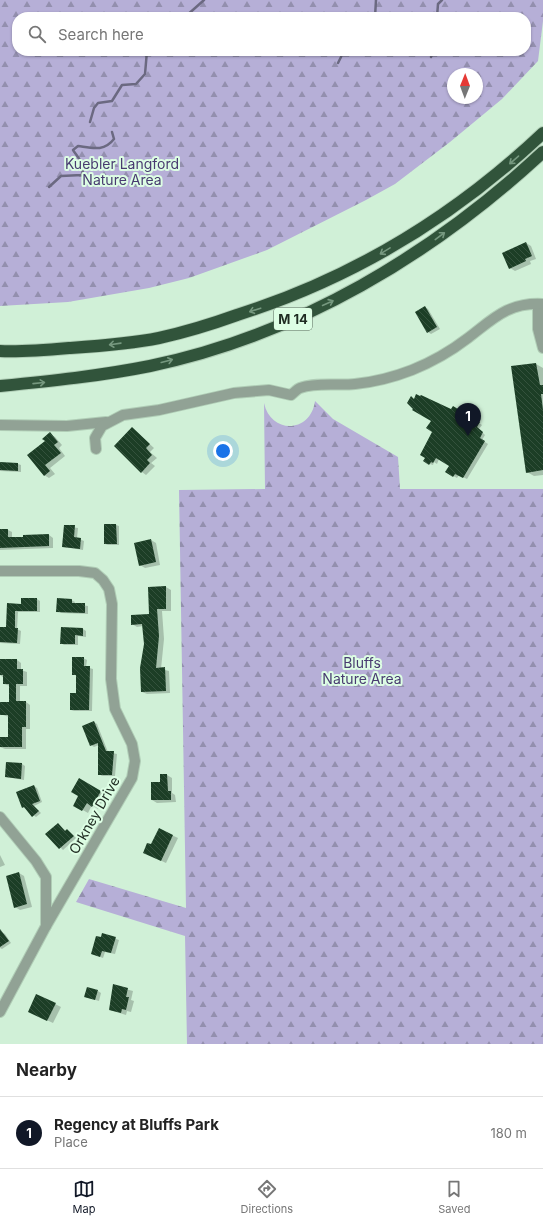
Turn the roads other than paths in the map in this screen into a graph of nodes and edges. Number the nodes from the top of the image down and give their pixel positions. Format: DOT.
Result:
graph roads {
  1 [pos="543,134"];
  2 [pos="543,152"];
  3 [pos="540,304"];
  4 [pos="543,348"];
  5 [pos="0,351"];
  6 [pos="0,386"];
  7 [pos="106,422"];
  8 [pos="0,424"];
  9 [pos="96,450"];
  10 [pos="0,571"];
  11 [pos="0,817"];
  12 [pos="46,926"];
  13 [pos="0,1012"];
  1 -- 5 [label="highway, M 14, one-way"];
  6 -- 2 [label="highway, M 14, one-way"];
  3 -- 4 [label="street"];
  3 -- 7 [label="street"];
  7 -- 8 [label="street"];
  7 -- 9 [label="street"];
  10 -- 12 [label="street, Orkney Drive"];
  11 -- 12 [label="street"];
  12 -- 13 [label="street, Orkney Drive"];
}
